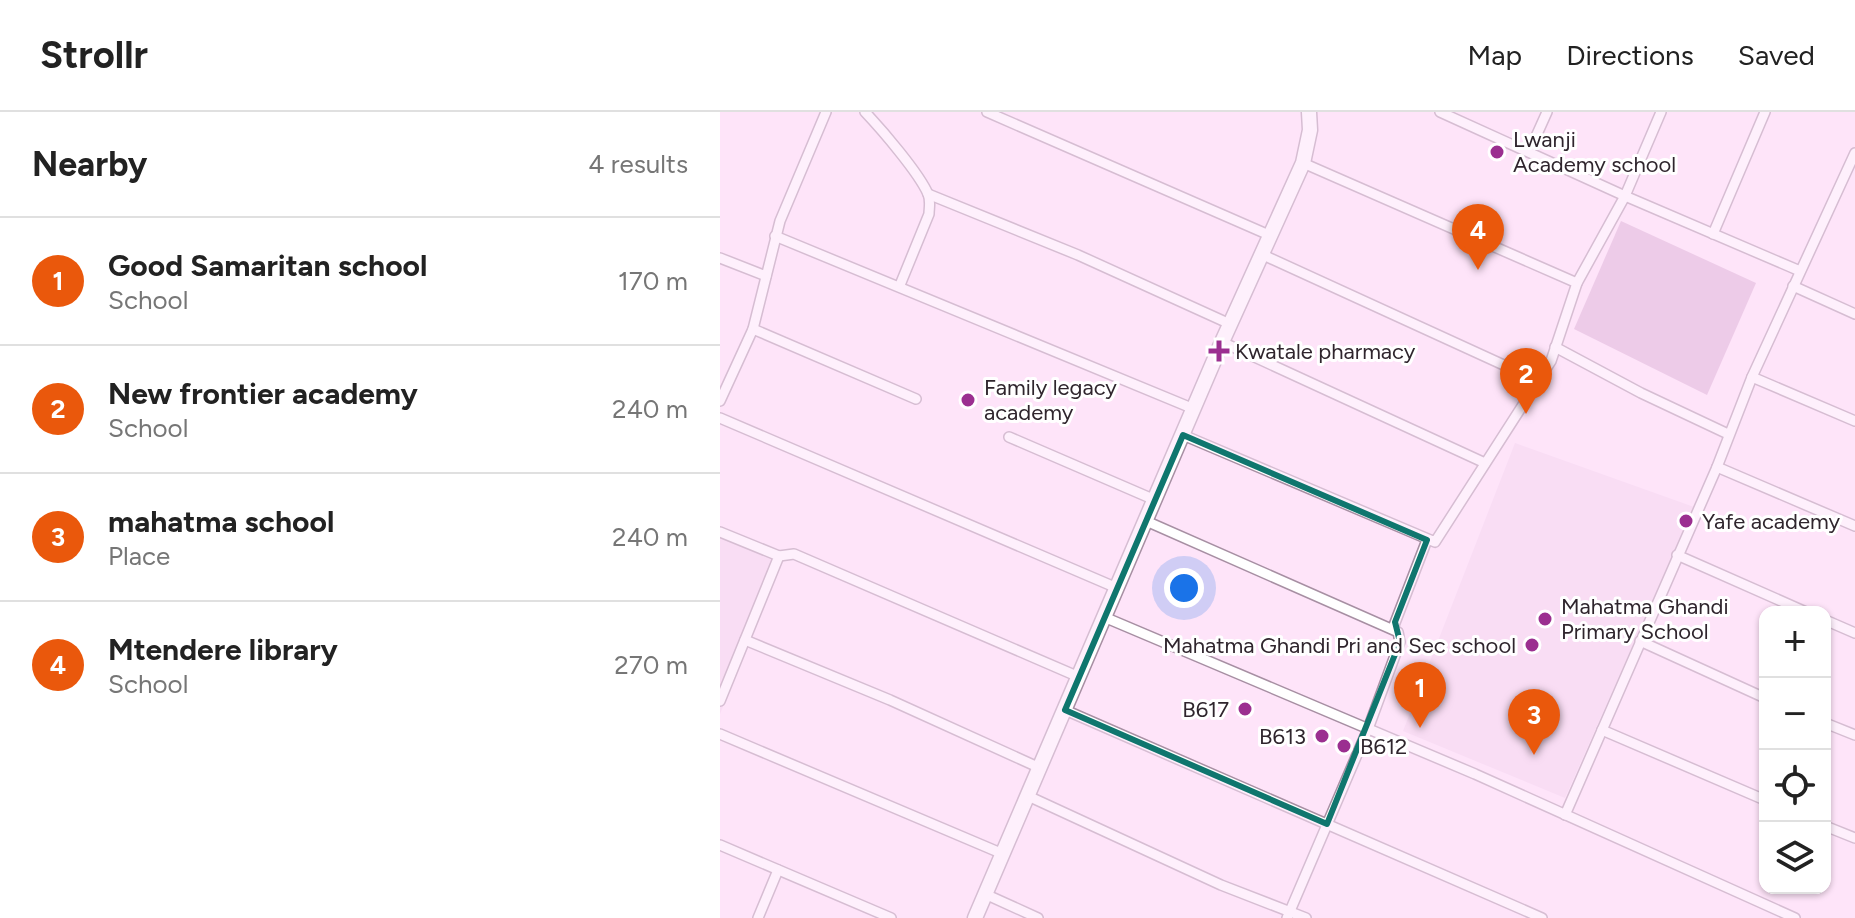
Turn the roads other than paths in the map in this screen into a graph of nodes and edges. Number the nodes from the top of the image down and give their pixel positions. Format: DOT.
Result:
graph roads {
  1 [pos="826,112"];
  2 [pos="865,112"];
  3 [pos="987,112"];
  4 [pos="1309,112"];
  5 [pos="1440,112"];
  6 [pos="1547,112"];
  7 [pos="1661,112"];
  8 [pos="1765,112"];
  9 [pos="1529,152"];
  10 [pos="1855,153"];
  11 [pos="1303,163"];
  12 [pos="928,194"];
  13 [pos="1625,196"];
  14 [pos="1713,234"];
  15 [pos="1269,235"];
  16 [pos="775,236"];
  17 [pos="1261,254"];
  18 [pos="720,258"];
  19 [pos="1800,271"];
  20 [pos="766,276"];
  21 [pos="1577,283"];
  22 [pos="900,285"];
  23 [pos="1793,286"];
  24 [pos="1855,314"];
  25 [pos="1230,324"];
  26 [pos="753,329"];
  27 [pos="1222,342"];
  28 [pos="1555,347"];
  29 [pos="1752,377"];
  30 [pos="1536,383"];
  31 [pos="916,399"];
  32 [pos="720,401"];
  33 [pos="1194,409"];
  34 [pos="720,418"];
  35 [pos="1855,421"];
  36 [pos="1728,434"];
  37 [pos="1183,435"];
  38 [pos="1009,437"];
  39 [pos="1485,463"];
  40 [pos="1717,467"];
  41 [pos="1155,500"];
  42 [pos="1146,521"];
  43 [pos="1855,526"];
  44 [pos="720,532"];
  45 [pos="1427,540"];
  46 [pos="1677,555"];
  47 [pos="779,556"];
  48 [pos="1117,588"];
  49 [pos="1792,606"];
  50 [pos="1104,617"];
  51 [pos="1831,623"];
  52 [pos="1393,628"];
  53 [pos="1855,633"];
  54 [pos="745,640"];
  55 [pos="1640,641"];
  56 [pos="1079,677"];
  57 [pos="1759,695"];
  58 [pos="720,701"];
  59 [pos="1065,710"];
  60 [pos="1831,725"];
  61 [pos="1368,729"];
  62 [pos="1602,730"];
  63 [pos="720,734"];
  64 [pos="1855,735"];
  65 [pos="1040,768"];
  66 [pos="1028,796"];
  67 [pos="1759,797"];
  68 [pos="1565,815"];
  69 [pos="1327,824"];
  70 [pos="1831,828"];
  71 [pos="1855,838"];
  72 [pos="720,845"];
  73 [pos="1003,854"];
  74 [pos="778,870"];
  75 [pos="985,894"];
  76 [pos="867,913"];
  77 [pos="1288,914"];
  78 [pos="758,918"];
  79 [pos="891,918"];
  80 [pos="975,918"];
  81 [pos="1038,918"];
  82 [pos="1306,918"];
  83 [pos="1542,918"];
  84 [pos="1795,918"];
  1 -- 16 [label="street"];
  2 -- 12 [label="street"];
  3 -- 15 [label="street"];
  4 -- 11 [label="main road"];
  5 -- 9 [label="street"];
  6 -- 9 [label="street"];
  7 -- 13 [label="street"];
  8 -- 14 [label="street"];
  9 -- 13 [label="street"];
  10 -- 19 [label="street"];
  11 -- 15 [label="main road"];
  11 -- 21 [label="street"];
  12 -- 22 [label="street"];
  12 -- 25 [label="street"];
  13 -- 14 [label="street"];
  13 -- 21 [label="street"];
  14 -- 19 [label="street"];
  15 -- 17 [label="main road"];
  16 -- 20 [label="street"];
  16 -- 22 [label="street"];
  17 -- 25 [label="main road"];
  17 -- 30 [label="street"];
  18 -- 20 [label="street"];
  19 -- 23 [label="street"];
  20 -- 26 [label="street"];
  21 -- 28 [label="street"];
  22 -- 33 [label="street"];
  23 -- 24 [label="street"];
  23 -- 29 [label="street"];
  25 -- 27 [label="main road"];
  26 -- 31 [label="street"];
  26 -- 32 [label="street"];
  27 -- 33 [label="main road"];
  27 -- 39 [label="street"];
  28 -- 30 [label="street"];
  28 -- 36 [label="street"];
  29 -- 35 [label="street"];
  29 -- 36 [label="street"];
  30 -- 39 [label="street"];
  33 -- 37 [label="main road"];
  34 -- 48 [label="street"];
  36 -- 40 [label="street"];
  37 -- 41 [label="main road"];
  37 -- 45 [label="street"];
  38 -- 41 [label="street"];
  39 -- 45 [label="street"];
  40 -- 43 [label="street"];
  40 -- 46 [label="street"];
  41 -- 42 [label="main road"];
  42 -- 48 [label="main road"];
  42 -- 52 [label="street"];
  44 -- 47 [label="street"];
  45 -- 52 [label="street"];
  46 -- 49 [label="street"];
  46 -- 55 [label="street"];
  47 -- 54 [label="street"];
  47 -- 56 [label="street"];
  48 -- 50 [label="main road"];
  50 -- 56 [label="main road"];
  50 -- 61 [label="street"];
  51 -- 53 [label="street"];
  52 -- 61 [label="street"];
  54 -- 58 [label="street"];
  54 -- 65 [label="street"];
  55 -- 57 [label="street"];
  55 -- 62 [label="street"];
  56 -- 59 [label="main road"];
  59 -- 65 [label="main road"];
  59 -- 69 [label="street"];
  60 -- 64 [label="street"];
  61 -- 68 [label="street"];
  61 -- 69 [label="street"];
  62 -- 67 [label="street"];
  62 -- 68 [label="street"];
  63 -- 73 [label="street"];
  65 -- 66 [label="main road"];
  66 -- 73 [label="main road"];
  66 -- 77 [label="street"];
  68 -- 84 [label="street"];
  69 -- 77 [label="street"];
  69 -- 83 [label="street"];
  70 -- 71 [label="street"];
  72 -- 74 [label="street"];
  73 -- 75 [label="main road"];
  74 -- 76 [label="street"];
  74 -- 78 [label="street"];
  75 -- 80 [label="main road"];
  75 -- 81 [label="street"];
  76 -- 79 [label="street"];
  77 -- 82 [label="street"];
}
